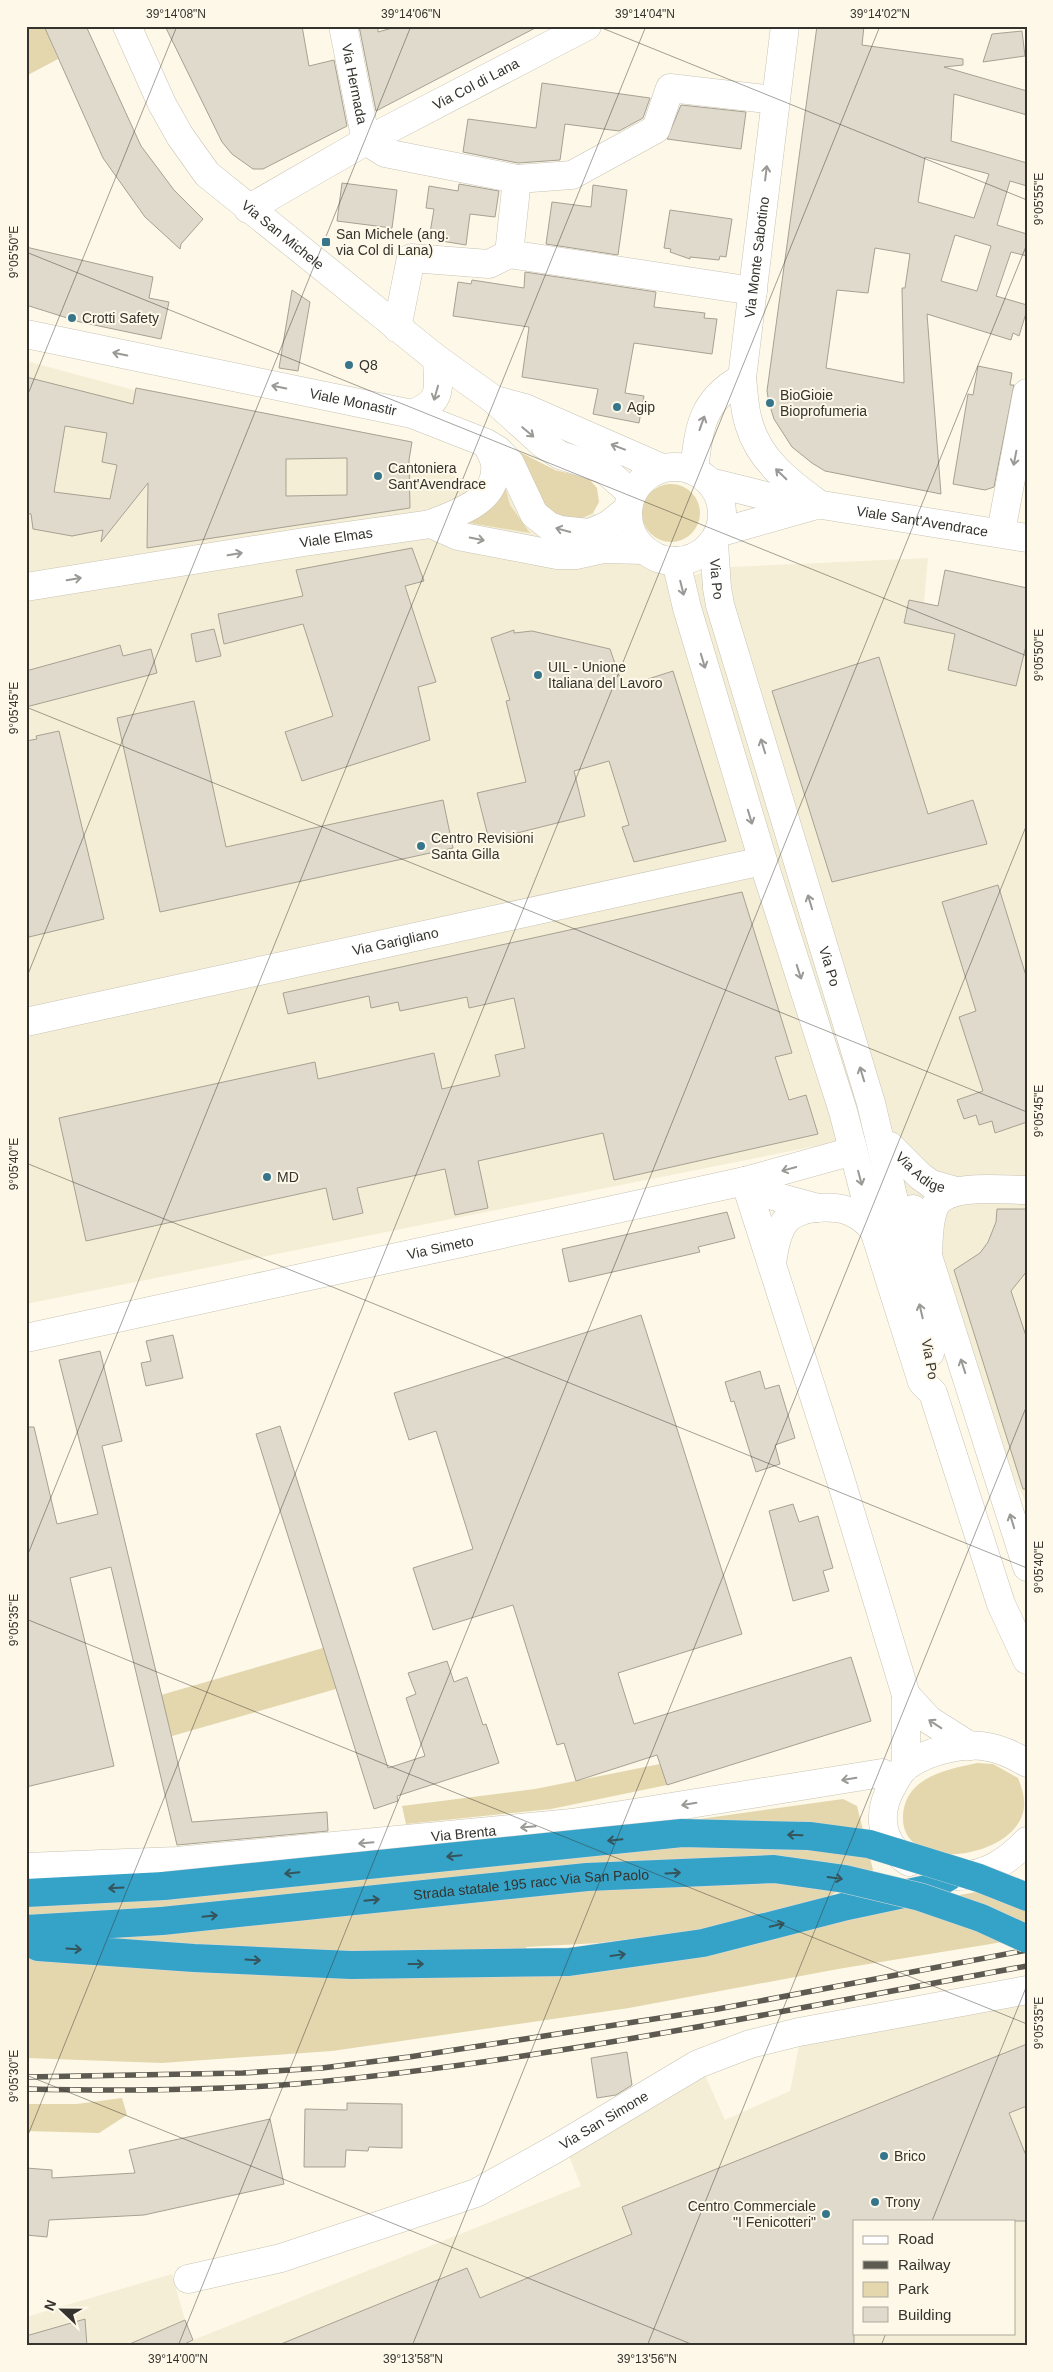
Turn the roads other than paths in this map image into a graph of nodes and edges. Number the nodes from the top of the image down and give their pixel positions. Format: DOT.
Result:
graph roads {
  1 [pos="126,26"];
  2 [pos="343,26"];
  3 [pos="587,26"];
  4 [pos="785,26"];
  5 [pos="775,100"];
  6 [pos="366,141"];
  7 [pos="518,179"];
  8 [pos="248,209"];
  9 [pos="510,254"];
  10 [pos="753,291"];
  11 [pos="397,328"];
  12 [pos="26,334"];
  13 [pos="437,360"];
  14 [pos="742,378"];
  15 [pos="1027,393"];
  16 [pos="493,399"];
  17 [pos="412,414"];
  18 [pos="486,442"];
  19 [pos="662,468"];
  20 [pos="702,476"];
  21 [pos="630,502"];
  22 [pos="819,504"];
  23 [pos="431,524"];
  24 [pos="1001,532"];
  25 [pos="718,538"];
  26 [pos="1027,538"];
  27 [pos="645,550"];
  28 [pos="676,561"];
  29 [pos="26,587"];
  30 [pos="763,861"];
  31 [pos="26,1022"];
  32 [pos="872,1106"];
  33 [pos="890,1146"];
  34 [pos="853,1151"];
  35 [pos="745,1181"];
  36 [pos="1027,1190"];
  37 [pos="956,1191"];
  38 [pos="820,1208"];
  39 [pos="874,1230"];
  40 [pos="928,1254"];
  41 [pos="772,1264"];
  42 [pos="26,1338"];
  43 [pos="933,1393"];
  44 [pos="1027,1567"];
  45 [pos="1027,1660"];
  46 [pos="906,1695"];
  47 [pos="970,1746"];
  48 [pos="1027,1763"];
  49 [pos="901,1772"];
  50 [pos="1027,1841"];
  51 [pos="1027,1862"];
  52 [pos="26,1867"];
  53 [pos="990,1870"];
  54 [pos="950,1876"];
  55 [pos="26,1893"];
  56 [pos="1027,1897"];
  57 [pos="26,1929"];
  58 [pos="1027,1939"];
  59 [pos="26,1941"];
  60 [pos="1027,1990"];
  61 [pos="188,2279"];
  1 -- 8 [label="street, Via San Michele"];
  2 -- 6 [label="street, Via Hermada"];
  3 -- 6 [label="street, Via Col di Lana"];
  4 -- 5 [label="street, Via Monte Sabotino"];
  5 -- 7 [label="street"];
  10 -- 5 [label="street, Via Monte Sabotino, one-way"];
  6 -- 7 [label="street"];
  6 -- 8 [label="street, Via Col di Lana"];
  7 -- 9 [label="street"];
  8 -- 11 [label="street, Via San Michele"];
  9 -- 10 [label="street"];
  9 -- 11 [label="street"];
  10 -- 14 [label="street, Via Monte Sabotino"];
  11 -- 13 [label="street, Via San Michele"];
  17 -- 12 [label="street, Viale Monastir, one-way"];
  13 -- 16 [label="street, Via San Michele"];
  13 -- 17 [label="street, one-way"];
  20 -- 14 [label="street, one-way"];
  22 -- 14 [label="street, Via Monte Sabotino, one-way"];
  15 -- 24 [label="street, one-way"];
  19 -- 16 [label="street, Via San Michele, one-way"];
  16 -- 21 [label="street, Via San Michele, one-way"];
  17 -- 18 [label="street, Viale Monastir"];
  21 -- 18 [label="street, Viale Monastir, one-way"];
  18 -- 23 [label="street, Viale Elmas"];
  19 -- 20 [label="street"];
  19 -- 21 [label="street"];
  20 -- 22 [label="street, Viale Sant'Avendrace"];
  20 -- 25 [label="street"];
  21 -- 27 [label="street"];
  22 -- 24 [label="street, Viale Sant'Avendrace"];
  22 -- 25 [label="street, Viale Sant'Avendrace"];
  23 -- 27 [label="street, one-way"];
  29 -- 23 [label="street, Viale Elmas, one-way"];
  24 -- 26 [label="street, Viale Sant'Avendrace"];
  25 -- 28 [label="street"];
  32 -- 25 [label="street, Via Po, one-way"];
  27 -- 28 [label="street"];
  28 -- 30 [label="street, Via Po, one-way"];
  30 -- 31 [label="street, Via Garigliano"];
  30 -- 34 [label="street, Via Po, one-way"];
  32 -- 33 [label="street"];
  43 -- 32 [label="street, Via Po, one-way"];
  33 -- 37 [label="street, Via Adige"];
  33 -- 40 [label="street"];
  34 -- 35 [label="street, Via Simeto, one-way"];
  34 -- 39 [label="street, Via Po, one-way"];
  35 -- 38 [label="street"];
  35 -- 41 [label="street"];
  35 -- 42 [label="street, Via Simeto"];
  36 -- 37 [label="street, Via Adige"];
  37 -- 40 [label="street, Via Adige"];
  38 -- 39 [label="street"];
  38 -- 41 [label="street"];
  39 -- 43 [label="street, Via Po"];
  44 -- 40 [label="street, one-way"];
  41 -- 46 [label="street"];
  43 -- 45 [label="street, Via Po"];
  47 -- 46 [label="street, one-way"];
  46 -- 49 [label="street"];
  47 -- 48 [label="street"];
  47 -- 49 [label="street"];
  49 -- 52 [label="street, Via Brenta, one-way"];
  49 -- 54 [label="street"];
  50 -- 53 [label="street"];
  51 -- 53 [label="street"];
  53 -- 54 [label="street"];
  59 -- 54 [label="highway, one-way"];
  56 -- 55 [label="highway, one-way, bridge"];
  57 -- 58 [label="highway, Strada statale 195 racc Via San Paolo, one-way, bridge"];
  60 -- 61 [label="street, Via San Simone"];
}
